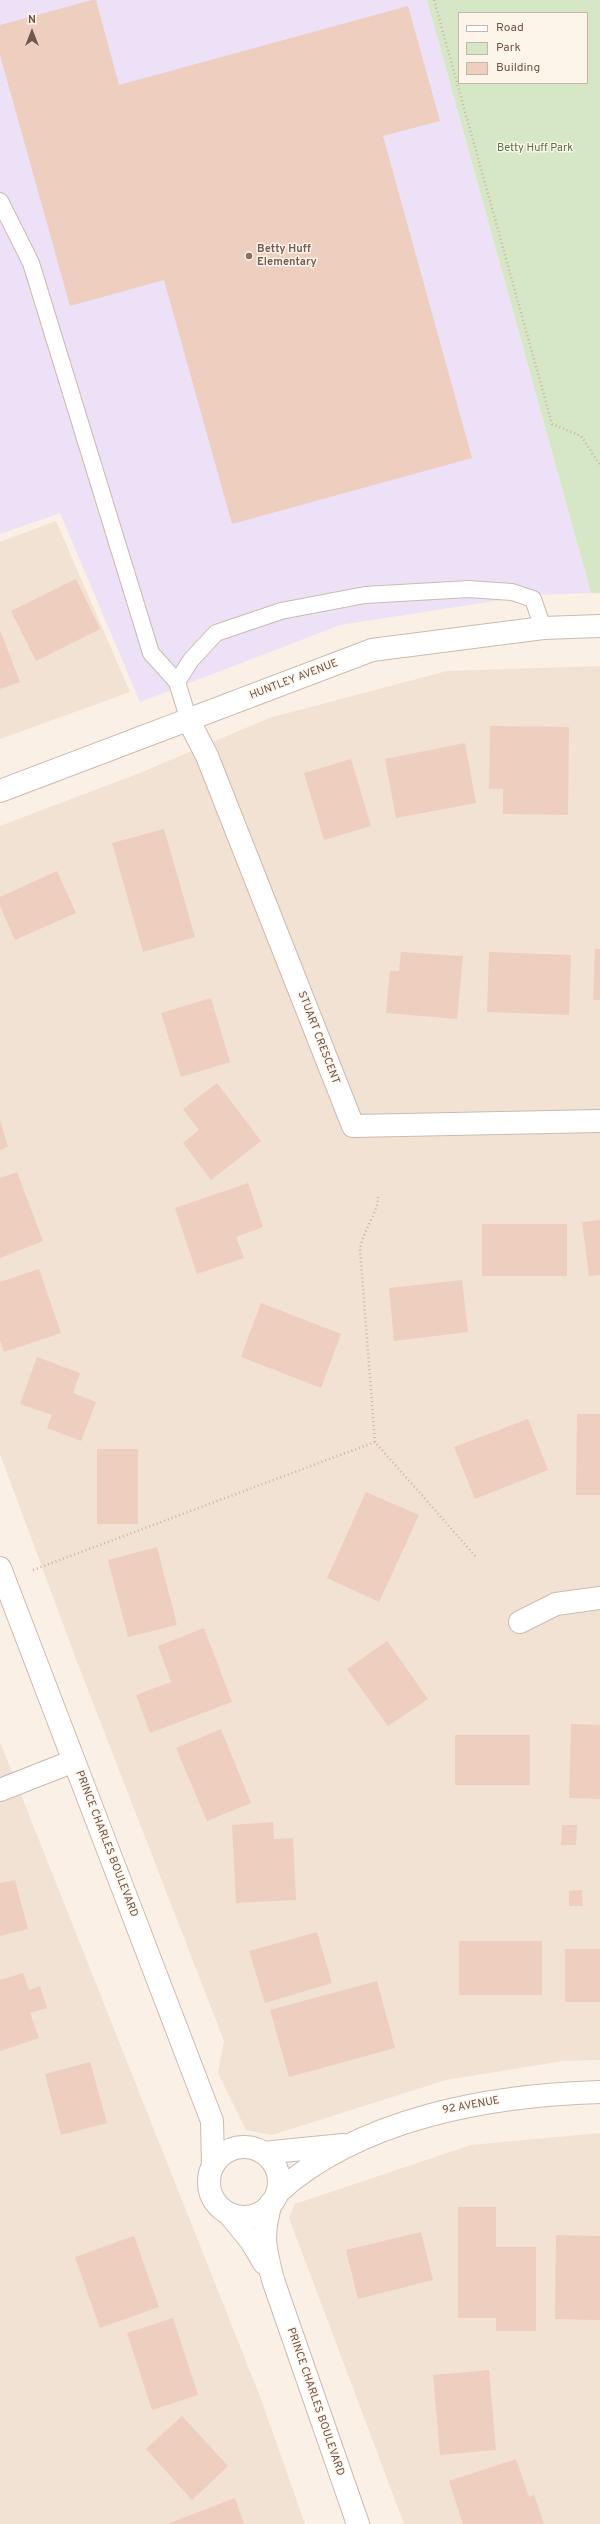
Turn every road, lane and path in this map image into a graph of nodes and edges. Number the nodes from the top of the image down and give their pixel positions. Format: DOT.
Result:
graph roads {
  1 [pos="434,0"];
  2 [pos="0,201"];
  3 [pos="600,465"];
  4 [pos="600,626"];
  5 [pos="543,628"];
  6 [pos="177,682"];
  7 [pos="189,721"];
  8 [pos="0,791"];
  9 [pos="600,1121"];
  10 [pos="378,1197"];
  11 [pos="375,1442"];
  12 [pos="477,1558"];
  13 [pos="0,1568"];
  14 [pos="33,1570"];
  15 [pos="600,1598"];
  16 [pos="520,1622"];
  17 [pos="74,1761"];
  18 [pos="0,1790"];
  19 [pos="600,2092"];
  20 [pos="212,2121"];
  21 [pos="348,2145"];
  22 [pos="242,2147"];
  23 [pos="263,2153"];
  24 [pos="213,2165"];
  25 [pos="274,2198"];
  26 [pos="229,2214"];
  27 [pos="273,2280"];
  28 [pos="358,2524"];
  1 -- 3 [label="path"];
  2 -- 6 [label="lane"];
  4 -- 5 [label="street, HUNTLEY AVENUE"];
  5 -- 6 [label="lane"];
  5 -- 7 [label="street, HUNTLEY AVENUE"];
  6 -- 7 [label="lane"];
  7 -- 8 [label="street, HUNTLEY AVENUE"];
  7 -- 9 [label="street, STUART CRESCENT"];
  10 -- 11 [label="path"];
  11 -- 12 [label="path"];
  11 -- 14 [label="path"];
  13 -- 17 [label="street, PRINCE CHARLES BOULEVARD"];
  15 -- 16 [label="street"];
  17 -- 18 [label="street"];
  17 -- 20 [label="street, PRINCE CHARLES BOULEVARD"];
  19 -- 21 [label="street, 92 AVENUE"];
  20 -- 22 [label="street, PRINCE CHARLES BOULEVARD"];
  20 -- 24 [label="street, PRINCE CHARLES BOULEVARD"];
  21 -- 23 [label="street, 92 AVENUE"];
  21 -- 25 [label="street, 92 AVENUE"];
  22 -- 23 [label="street"];
  22 -- 24 [label="street"];
  23 -- 25 [label="street"];
  24 -- 26 [label="street"];
  25 -- 26 [label="street"];
  25 -- 27 [label="street, PRINCE CHARLES BOULEVARD"];
  26 -- 27 [label="street, PRINCE CHARLES BOULEVARD"];
  27 -- 28 [label="street, PRINCE CHARLES BOULEVARD"];
}
